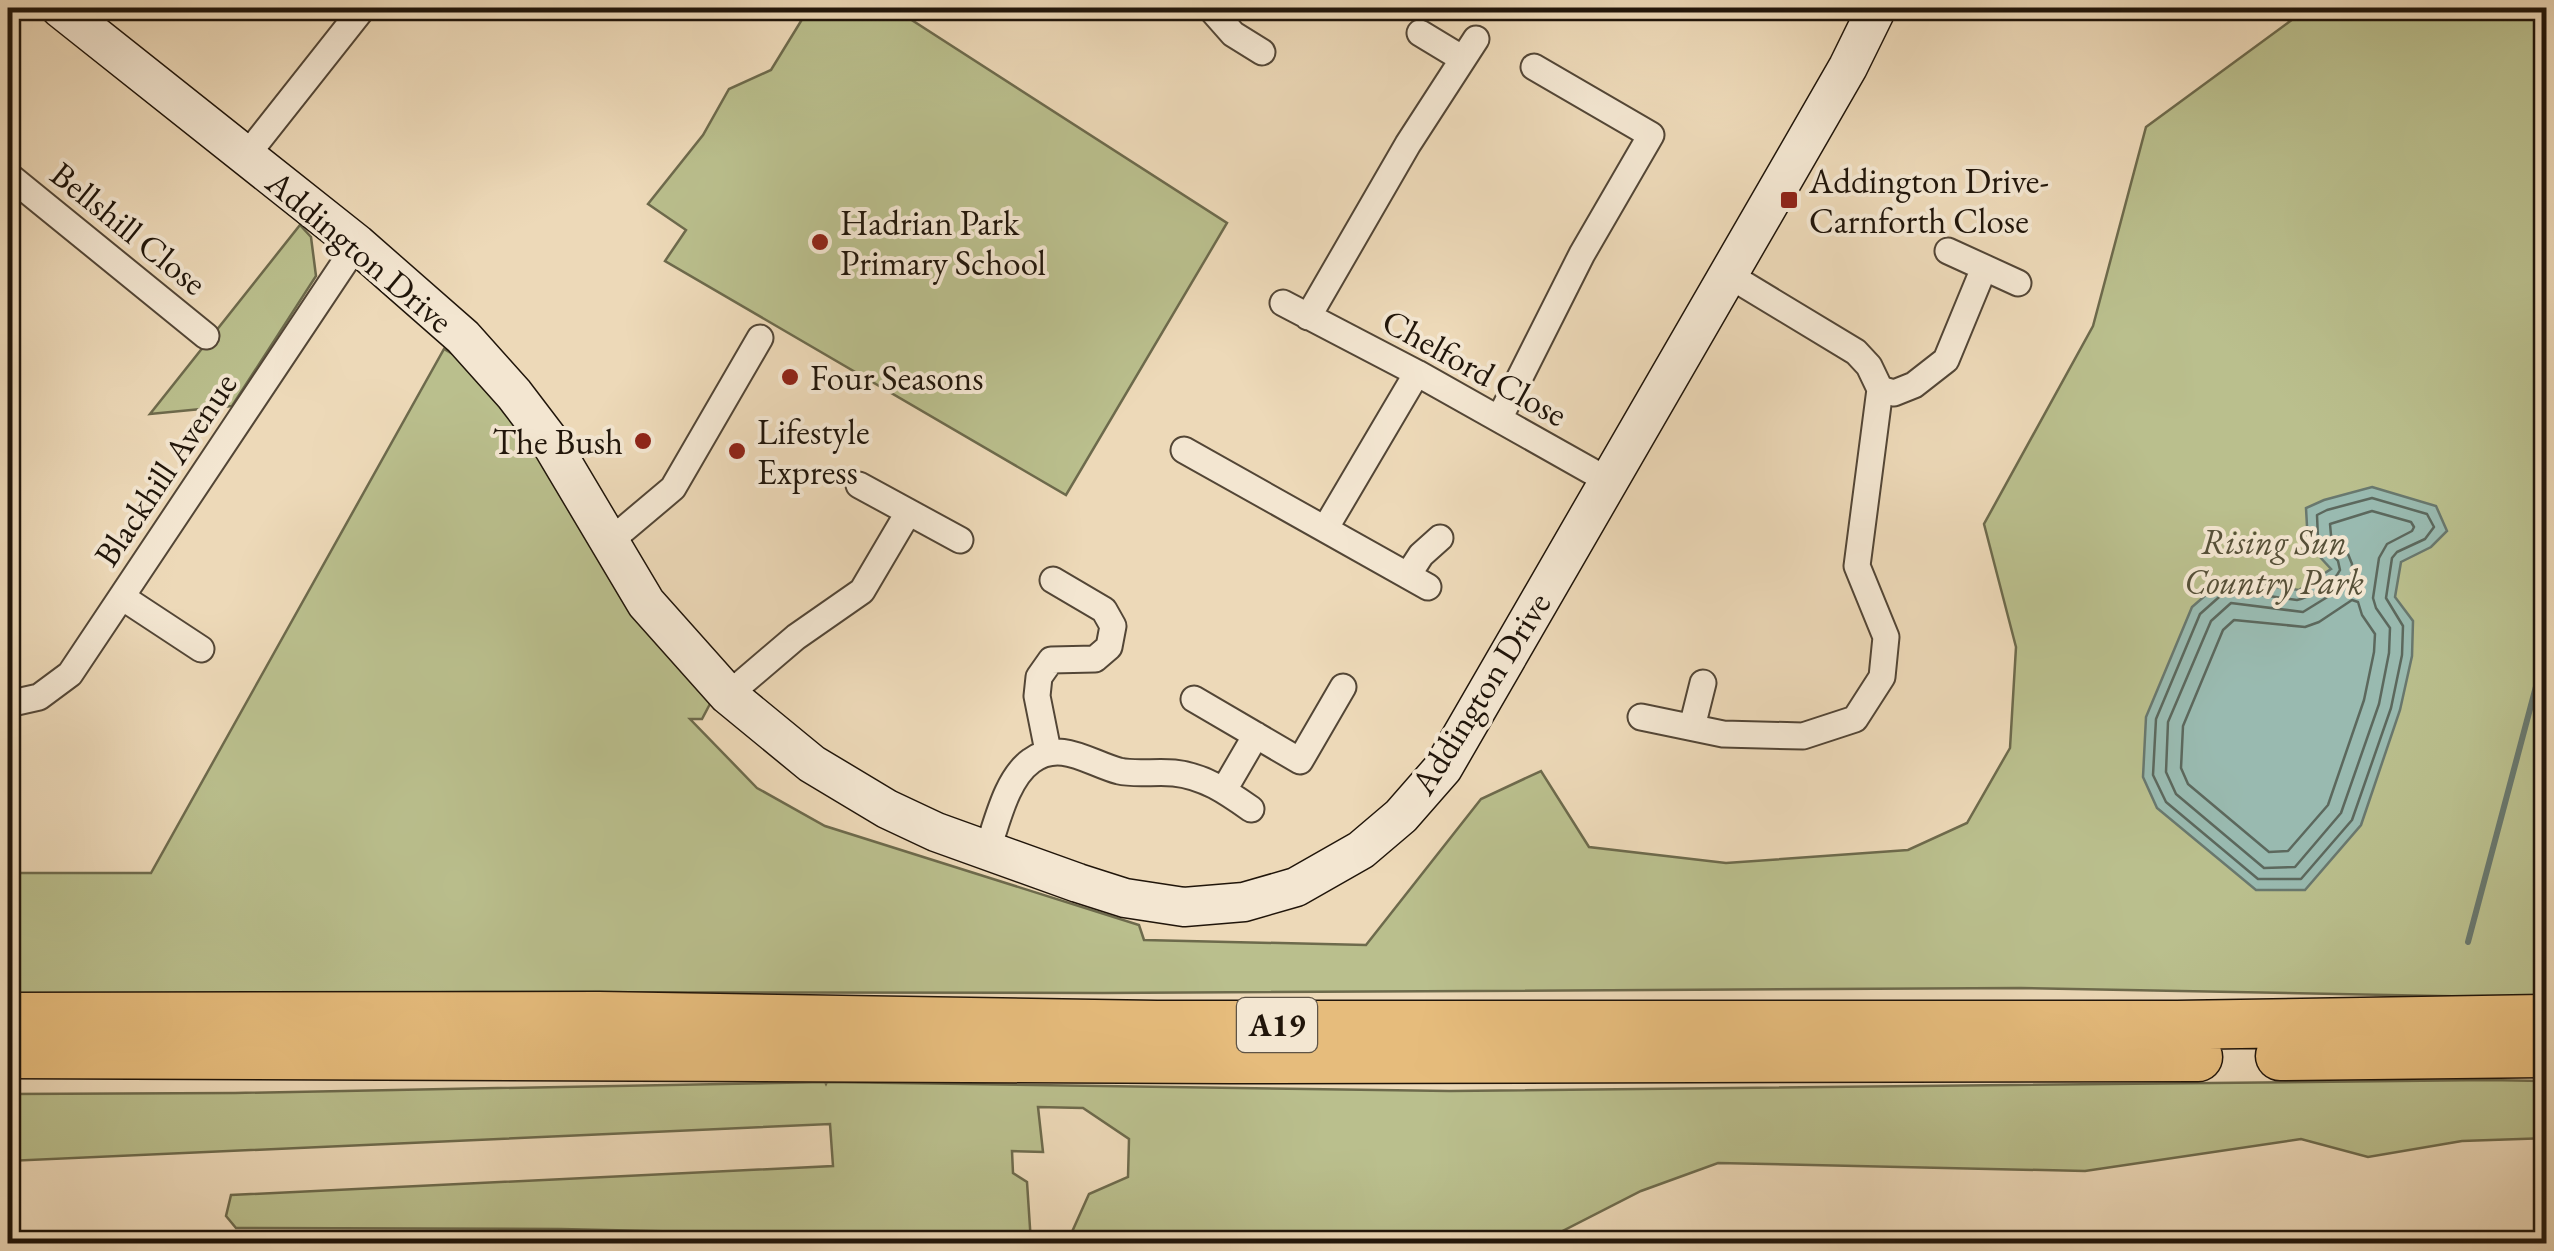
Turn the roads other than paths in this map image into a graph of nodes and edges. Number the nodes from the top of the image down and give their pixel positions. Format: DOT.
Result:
graph roads {
  1 [pos="60,8"];
  2 [pos="362,8"];
  3 [pos="1210,8"];
  4 [pos="1878,8"];
  5 [pos="1420,33"];
  6 [pos="1262,52"];
  7 [pos="1534,67"];
  8 [pos="246,156"];
  9 [pos="8,175"];
  10 [pos="356,244"];
  11 [pos="1948,251"];
  12 [pos="1984,268"];
  13 [pos="1727,274"];
  14 [pos="2018,283"];
  15 [pos="1283,303"];
  16 [pos="1308,317"];
  17 [pos="206,336"];
  18 [pos="760,338"];
  19 [pos="1418,373"];
  20 [pos="1880,389"];
  21 [pos="1499,419"];
  22 [pos="1184,450"];
  23 [pos="1607,480"];
  24 [pos="858,485"];
  25 [pos="908,513"];
  26 [pos="1326,529"];
  27 [pos="1440,538"];
  28 [pos="960,540"];
  29 [pos="609,542"];
  30 [pos="1053,580"];
  31 [pos="122,597"];
  32 [pos="202,649"];
  33 [pos="1703,683"];
  34 [pos="1343,687"];
  35 [pos="728,695"];
  36 [pos="1194,698"];
  37 [pos="8,704"];
  38 [pos="1641,717"];
  39 [pos="1692,728"];
  40 [pos="1256,735"];
  41 [pos="1048,750"];
  42 [pos="1224,790"];
  43 [pos="1251,809"];
  44 [pos="987,851"];
  45 [pos="8,1017"];
  46 [pos="2546,1019"];
  47 [pos="2546,1053"];
  48 [pos="8,1054"];
  1 -- 8 [label="street, Addington Drive"];
  2 -- 8 [label="street"];
  3 -- 6 [label="street"];
  4 -- 13 [label="street, Addington Drive"];
  5 -- 16 [label="street"];
  7 -- 21 [label="street"];
  8 -- 10 [label="street, Addington Drive"];
  9 -- 17 [label="street, Bellshill Close"];
  10 -- 29 [label="street, Addington Drive"];
  10 -- 31 [label="street, Blackhill Avenue"];
  11 -- 12 [label="street"];
  12 -- 14 [label="street"];
  12 -- 20 [label="street"];
  13 -- 20 [label="street"];
  13 -- 23 [label="street, Addington Drive"];
  15 -- 16 [label="street, Chelford Close"];
  16 -- 19 [label="street, Chelford Close"];
  18 -- 29 [label="street"];
  19 -- 21 [label="street, Chelford Close"];
  19 -- 26 [label="street"];
  20 -- 39 [label="street"];
  21 -- 23 [label="street, Chelford Close"];
  22 -- 26 [label="street"];
  23 -- 44 [label="street, Addington Drive"];
  24 -- 25 [label="street"];
  25 -- 28 [label="street"];
  25 -- 35 [label="street"];
  26 -- 27 [label="street"];
  29 -- 35 [label="street, Addington Drive"];
  30 -- 41 [label="street"];
  31 -- 32 [label="street"];
  31 -- 37 [label="street, Blackhill Avenue"];
  33 -- 39 [label="street"];
  34 -- 40 [label="street"];
  35 -- 44 [label="street, Addington Drive"];
  36 -- 40 [label="street"];
  38 -- 39 [label="street"];
  40 -- 42 [label="street"];
  41 -- 42 [label="street"];
  41 -- 44 [label="street"];
  42 -- 43 [label="street"];
  45 -- 46 [label="highway, A19"];
  47 -- 48 [label="highway, A19"];
}
